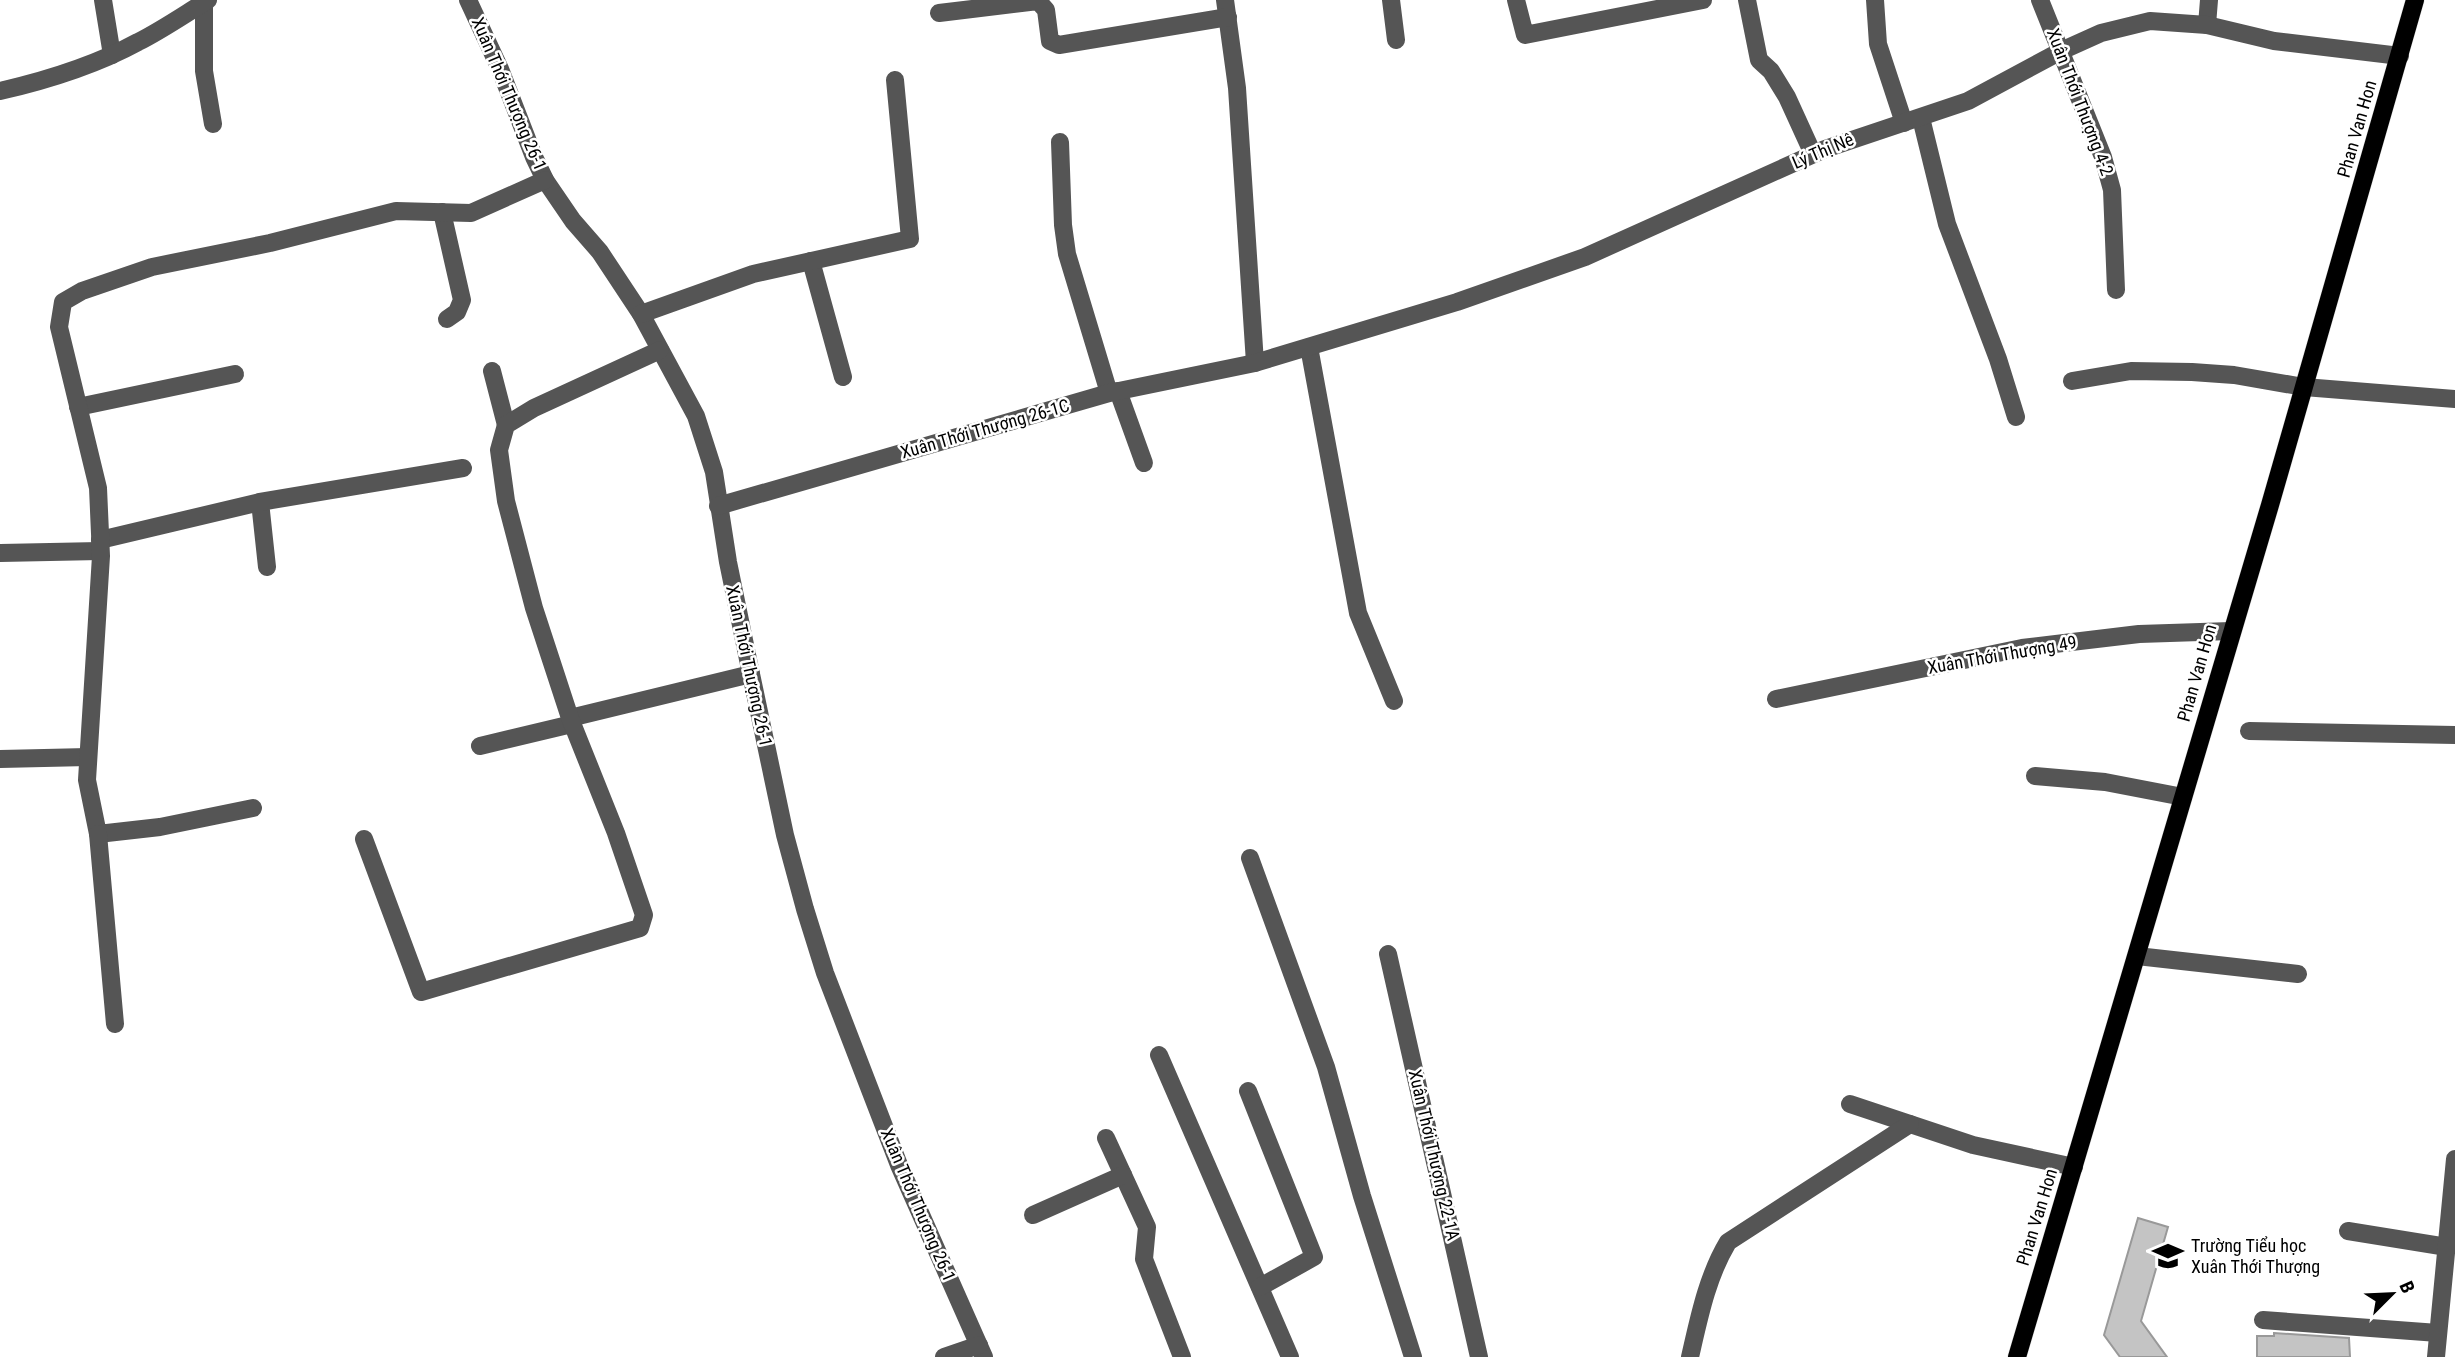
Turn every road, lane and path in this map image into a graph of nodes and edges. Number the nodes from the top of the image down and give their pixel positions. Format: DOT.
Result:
graph roads {
  1 [pos="103,0"];
  2 [pos="468,0"];
  3 [pos="1391,0"];
  4 [pos="1516,0"];
  5 [pos="1703,0"];
  6 [pos="1746,0"];
  7 [pos="1875,0"];
  8 [pos="2040,0"];
  9 [pos="2209,0"];
  10 [pos="2415,0"];
  11 [pos="206,1"];
  12 [pos="1226,8"];
  13 [pos="939,13"];
  14 [pos="2207,25"];
  15 [pos="1396,40"];
  16 [pos="2062,51"];
  17 [pos="112,55"];
  18 [pos="2400,56"];
  19 [pos="895,80"];
  20 [pos="0,91"];
  21 [pos="1912,120"];
  22 [pos="213,124"];
  23 [pos="1060,142"];
  24 [pos="1813,155"];
  25 [pos="545,180"];
  26 [pos="442,212"];
  27 [pos="811,261"];
  28 [pos="2116,290"];
  29 [pos="641,314"];
  30 [pos="447,319"];
  31 [pos="1309,347"];
  32 [pos="660,350"];
  33 [pos="1255,363"];
  34 [pos="492,371"];
  35 [pos="235,374"];
  36 [pos="843,377"];
  37 [pos="2072,381"];
  38 [pos="2304,387"];
  39 [pos="1113,392"];
  40 [pos="2455,399"];
  41 [pos="78,407"];
  42 [pos="2016,417"];
  43 [pos="506,425"];
  44 [pos="1144,463"];
  45 [pos="463,468"];
  46 [pos="260,502"];
  47 [pos="718,506"];
  48 [pos="100,545"];
  49 [pos="0,553"];
  50 [pos="267,567"];
  51 [pos="2231,631"];
  52 [pos="751,674"];
  53 [pos="1776,699"];
  54 [pos="1394,701"];
  55 [pos="571,721"];
  56 [pos="2249,731"];
  57 [pos="2455,734"];
  58 [pos="480,746"];
  59 [pos="88,757"];
  60 [pos="0,759"];
  61 [pos="2035,776"];
  62 [pos="2183,797"];
  63 [pos="253,807"];
  64 [pos="98,834"];
  65 [pos="364,839"];
  66 [pos="1250,858"];
  67 [pos="1388,954"];
  68 [pos="2137,956"];
  69 [pos="2298,974"];
  70 [pos="115,1024"];
  71 [pos="1159,1055"];
  72 [pos="1248,1091"];
  73 [pos="1850,1104"];
  74 [pos="1910,1124"];
  75 [pos="1106,1138"];
  76 [pos="2455,1159"];
  77 [pos="2074,1167"];
  78 [pos="1123,1175"];
  79 [pos="1033,1215"];
  80 [pos="2348,1231"];
  81 [pos="2447,1247"];
  82 [pos="1260,1287"];
  83 [pos="2449,1288"];
  84 [pos="2263,1320"];
  85 [pos="2438,1333"];
  86 [pos="982,1351"];
  87 [pos="944,1357"];
  88 [pos="1182,1357"];
  89 [pos="1290,1357"];
  90 [pos="1413,1357"];
  91 [pos="1479,1357"];
  92 [pos="1690,1357"];
  93 [pos="2017,1357"];
  94 [pos="2436,1357"];
  1 -- 17 [label="street"];
  2 -- 25 [label="street, Xuân Thới Thượng 26-1"];
  3 -- 15 [label="street"];
  4 -- 5 [label="street"];
  6 -- 24 [label="street"];
  7 -- 21 [label="street"];
  8 -- 16 [label="street, Xuân Thới Thượng 4-2"];
  9 -- 14 [label="street"];
  10 -- 18 [label="main road, Phan Van Hon"];
  11 -- 17 [label="street"];
  11 -- 22 [label="street"];
  12 -- 13 [label="street"];
  12 -- 33 [label="street"];
  14 -- 16 [label="street, Lý Thị Nê"];
  14 -- 18 [label="street, Lý Thị Nê"];
  16 -- 21 [label="street, Lý Thị Nê"];
  16 -- 28 [label="street, Xuân Thới Thượng 4-2"];
  17 -- 20 [label="street"];
  18 -- 38 [label="main road, Phan Van Hon"];
  19 -- 27 [label="street"];
  21 -- 24 [label="street, Lý Thị Nê"];
  21 -- 42 [label="street"];
  23 -- 39 [label="street"];
  24 -- 31 [label="street, Lý Thị Nê"];
  25 -- 26 [label="street"];
  25 -- 29 [label="street, Xuân Thới Thượng 26-1"];
  26 -- 30 [label="street"];
  26 -- 41 [label="street"];
  27 -- 29 [label="street"];
  27 -- 36 [label="street"];
  29 -- 32 [label="street, Xuân Thới Thượng 26-1"];
  31 -- 33 [label="street, Lý Thị Nê"];
  31 -- 54 [label="street"];
  32 -- 43 [label="street"];
  32 -- 47 [label="street, Xuân Thới Thượng 26-1"];
  33 -- 39 [label="street, Xuân Thới Thượng 26-1C"];
  34 -- 43 [label="street"];
  35 -- 41 [label="street"];
  37 -- 38 [label="street"];
  38 -- 40 [label="street"];
  38 -- 51 [label="main road, Phan Van Hon"];
  39 -- 44 [label="street"];
  39 -- 47 [label="street, Xuân Thới Thượng 26-1C"];
  41 -- 48 [label="street"];
  43 -- 55 [label="street"];
  45 -- 46 [label="street"];
  46 -- 48 [label="street"];
  46 -- 50 [label="street"];
  47 -- 52 [label="street, Xuân Thới Thượng 26-1"];
  48 -- 49 [label="street"];
  48 -- 59 [label="street"];
  51 -- 53 [label="street, Xuân Thới Thượng 49"];
  51 -- 62 [label="main road, Phan Van Hon"];
  52 -- 55 [label="street"];
  52 -- 86 [label="street, Xuân Thới Thượng 26-1"];
  55 -- 58 [label="street"];
  55 -- 65 [label="street"];
  56 -- 57 [label="street"];
  59 -- 60 [label="street"];
  59 -- 64 [label="street"];
  61 -- 62 [label="street"];
  62 -- 68 [label="main road, Phan Van Hon"];
  63 -- 64 [label="street"];
  64 -- 70 [label="street"];
  66 -- 90 [label="street"];
  67 -- 91 [label="street, Xuân Thới Thượng 22-1A"];
  68 -- 69 [label="street"];
  68 -- 77 [label="main road, Phan Van Hon"];
  71 -- 82 [label="street"];
  72 -- 82 [label="street"];
  73 -- 74 [label="street"];
  74 -- 77 [label="street"];
  74 -- 92 [label="street"];
  75 -- 78 [label="street"];
  76 -- 81 [label="street"];
  77 -- 93 [label="main road, Phan Van Hon"];
  78 -- 79 [label="street"];
  78 -- 88 [label="street"];
  80 -- 81 [label="street"];
  81 -- 83 [label="street"];
  82 -- 89 [label="street"];
  83 -- 85 [label="street"];
  84 -- 85 [label="street"];
  85 -- 94 [label="street"];
  86 -- 87 [label="street"];
}
